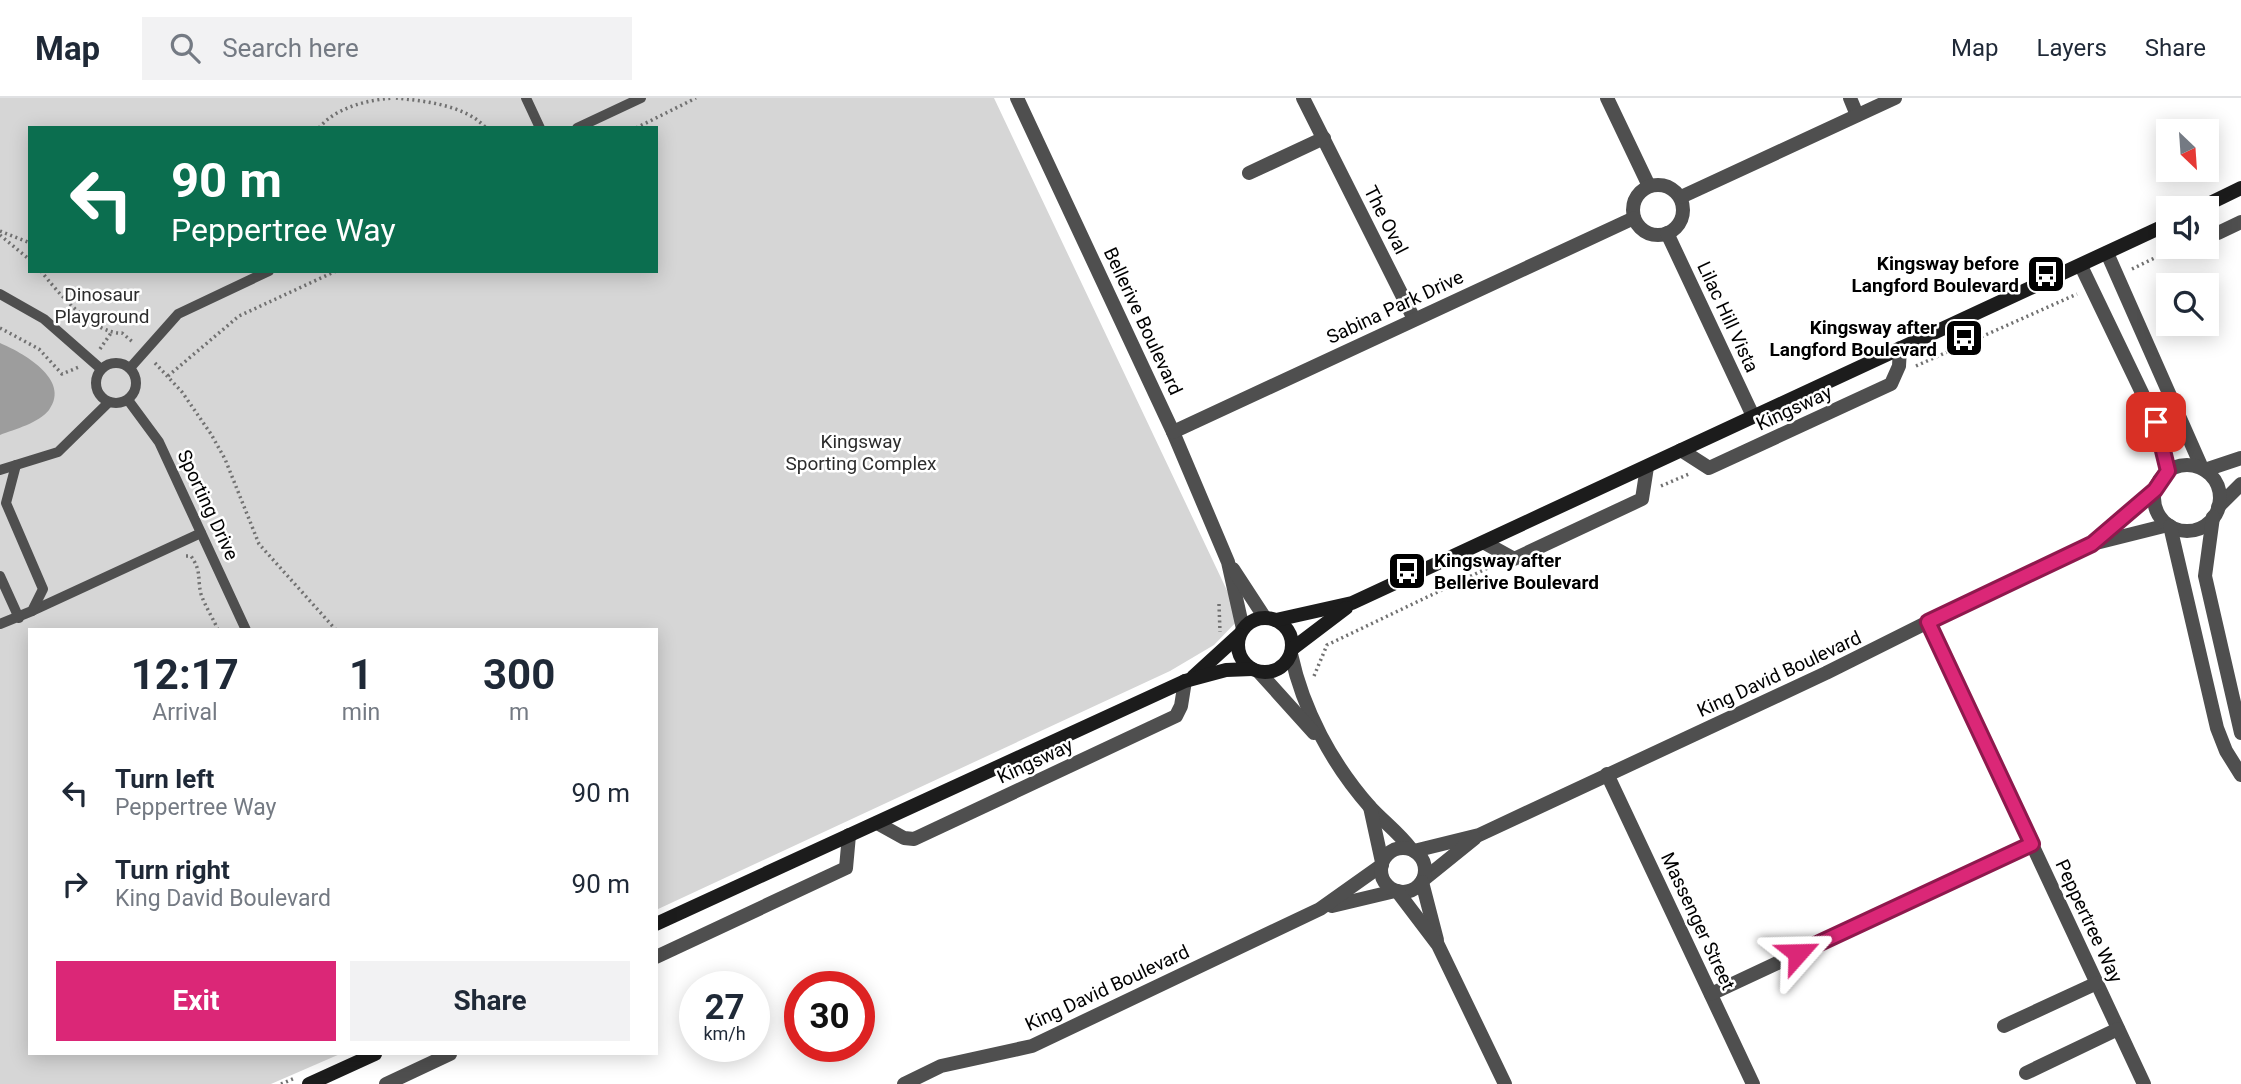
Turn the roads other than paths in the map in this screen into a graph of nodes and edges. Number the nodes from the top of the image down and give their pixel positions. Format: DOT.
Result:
graph roads {
  1 [pos="526,98"];
  2 [pos="641,98"];
  3 [pos="1017,98"];
  4 [pos="1303,98"];
  5 [pos="1607,98"];
  6 [pos="1850,98"];
  7 [pos="1895,98"];
  8 [pos="1857,115"];
  9 [pos="539,126"];
  10 [pos="581,126"];
  11 [pos="1324,138"];
  12 [pos="1249,173"];
  13 [pos="1649,186"];
  14 [pos="2241,188"];
  15 [pos="1681,197"];
  16 [pos="2219,199"];
  17 [pos="1634,218"];
  18 [pos="2241,222"];
  19 [pos="2156,230"];
  20 [pos="1667,233"];
  21 [pos="2219,233"];
  22 [pos="2107,253"];
  23 [pos="2081,266"];
  24 [pos="265,273"];
  25 [pos="0,294"];
  26 [pos="1414,319"];
  27 [pos="1900,348"];
  28 [pos="130,368"];
  29 [pos="101,369"];
  30 [pos="128,400"];
  31 [pos="108,402"];
  32 [pos="1753,416"];
  33 [pos="1173,432"];
  34 [pos="1681,450"];
  35 [pos="2241,458"];
  36 [pos="16,465"];
  37 [pos="1647,467"];
  38 [pos="2203,469"];
  39 [pos="0,470"];
  40 [pos="2168,471"];
  41 [pos="2241,484"];
  42 [pos="2155,490"];
  43 [pos="2216,512"];
  44 [pos="2169,525"];
  45 [pos="201,533"];
  46 [pos="1485,543"];
  47 [pos="2092,544"];
  48 [pos="1228,562"];
  49 [pos="0,576"];
  50 [pos="1352,603"];
  51 [pos="32,611"];
  52 [pos="19,618"];
  53 [pos="1271,619"];
  54 [pos="1928,622"];
  55 [pos="0,624"];
  56 [pos="245,628"];
  57 [pos="1241,632"];
  58 [pos="1291,652"];
  59 [pos="1255,671"];
  60 [pos="1188,680"];
  61 [pos="2236,693"];
  62 [pos="2241,733"];
  63 [pos="1325,744"];
  64 [pos="1607,774"];
  65 [pos="2241,775"];
  66 [pos="1370,807"];
  67 [pos="877,823"];
  68 [pos="849,835"];
  69 [pos="1479,835"];
  70 [pos="2032,844"];
  71 [pos="1413,850"];
  72 [pos="1382,864"];
  73 [pos="1422,881"];
  74 [pos="1396,891"];
  75 [pos="1320,909"];
  76 [pos="658,923"];
  77 [pos="1438,945"];
  78 [pos="658,956"];
  79 [pos="2097,983"];
  80 [pos="1711,994"];
  81 [pos="2004,1026"];
  82 [pos="2118,1029"];
  83 [pos="373,1055"];
  84 [pos="448,1055"];
  85 [pos="2026,1073"];
  86 [pos="309,1084"];
  87 [pos="386,1084"];
  88 [pos="904,1084"];
  89 [pos="1504,1084"];
  90 [pos="1753,1084"];
  91 [pos="2144,1084"];
  1 -- 9 [label="lane"];
  2 -- 10 [label="lane"];
  3 -- 33 [label="street, Bellerive Boulevard"];
  4 -- 11 [label="street, The Oval"];
  5 -- 13 [label="street"];
  6 -- 8 [label="street"];
  7 -- 8 [label="street"];
  8 -- 15 [label="street"];
  11 -- 12 [label="street"];
  11 -- 26 [label="street, The Oval"];
  13 -- 15 [label="street"];
  13 -- 17 [label="street"];
  14 -- 16 [label="main road"];
  15 -- 20 [label="street"];
  17 -- 20 [label="street"];
  17 -- 26 [label="street, Sabina Park Drive"];
  18 -- 21 [label="street"];
  19 -- 22 [label="main road, Kingsway"];
  20 -- 32 [label="street, Lilac Hill Vista"];
  22 -- 23 [label="main road, Kingsway"];
  22 -- 38 [label="street"];
  23 -- 27 [label="main road, Kingsway"];
  23 -- 40 [label="street"];
  24 -- 28 [label="lane"];
  25 -- 29 [label="lane"];
  26 -- 33 [label="street, Sabina Park Drive"];
  27 -- 32 [label="main road, Kingsway"];
  27 -- 34 [label="street, Kingsway"];
  28 -- 29 [label="lane"];
  28 -- 30 [label="lane"];
  29 -- 31 [label="lane"];
  30 -- 31 [label="lane"];
  30 -- 45 [label="lane, Sporting Drive"];
  31 -- 36 [label="lane"];
  32 -- 34 [label="main road, Kingsway"];
  33 -- 48 [label="street, Bellerive Boulevard"];
  34 -- 37 [label="main road, Kingsway"];
  35 -- 38 [label="street"];
  36 -- 39 [label="lane"];
  36 -- 51 [label="lane"];
  37 -- 46 [label="main road, Kingsway"];
  37 -- 46 [label="street"];
  38 -- 40 [label="street"];
  38 -- 43 [label="street"];
  40 -- 42 [label="street"];
  41 -- 43 [label="street"];
  42 -- 44 [label="street"];
  42 -- 47 [label="street, King David Boulevard"];
  43 -- 44 [label="street"];
  43 -- 61 [label="street"];
  44 -- 47 [label="street, King David Boulevard"];
  44 -- 65 [label="street"];
  45 -- 51 [label="lane"];
  45 -- 56 [label="lane, Sporting Drive"];
  46 -- 50 [label="main road, Kingsway"];
  47 -- 54 [label="street, King David Boulevard"];
  48 -- 53 [label="street, Bellerive Boulevard"];
  48 -- 57 [label="street, Bellerive Boulevard"];
  49 -- 52 [label="lane"];
  50 -- 53 [label="main road, Kingsway"];
  50 -- 58 [label="main road, Kingsway"];
  51 -- 52 [label="lane"];
  52 -- 55 [label="lane"];
  53 -- 57 [label="main road, Kingsway"];
  53 -- 58 [label="main road"];
  54 -- 64 [label="street, King David Boulevard"];
  54 -- 70 [label="street, Peppertree Way"];
  57 -- 59 [label="main road"];
  57 -- 60 [label="main road, Kingsway"];
  58 -- 59 [label="main road, Kingsway"];
  58 -- 63 [label="street"];
  59 -- 60 [label="main road, Kingsway"];
  59 -- 63 [label="street"];
  60 -- 67 [label="main road, Kingsway"];
  60 -- 67 [label="street, Kingsway"];
  61 -- 62 [label="street"];
  63 -- 66 [label="street"];
  64 -- 69 [label="street, King David Boulevard"];
  64 -- 80 [label="street, Massenger Street"];
  66 -- 71 [label="street"];
  66 -- 72 [label="street"];
  67 -- 68 [label="main road, Kingsway"];
  68 -- 76 [label="main road, Kingsway"];
  68 -- 78 [label="street"];
  69 -- 71 [label="street, King David Boulevard"];
  69 -- 73 [label="street, King David Boulevard"];
  70 -- 79 [label="street, Peppertree Way"];
  70 -- 80 [label="street"];
  71 -- 72 [label="street"];
  71 -- 73 [label="street"];
  72 -- 74 [label="street"];
  72 -- 75 [label="street, King David Boulevard"];
  73 -- 74 [label="street"];
  73 -- 77 [label="street"];
  74 -- 75 [label="street, King David Boulevard"];
  74 -- 77 [label="street"];
  75 -- 88 [label="street, King David Boulevard"];
  77 -- 89 [label="street"];
  79 -- 81 [label="street"];
  79 -- 82 [label="street, Peppertree Way"];
  80 -- 90 [label="street, Massenger Street"];
  82 -- 85 [label="street"];
  82 -- 91 [label="street, Peppertree Way"];
  83 -- 86 [label="main road"];
  84 -- 87 [label="street"];
}
